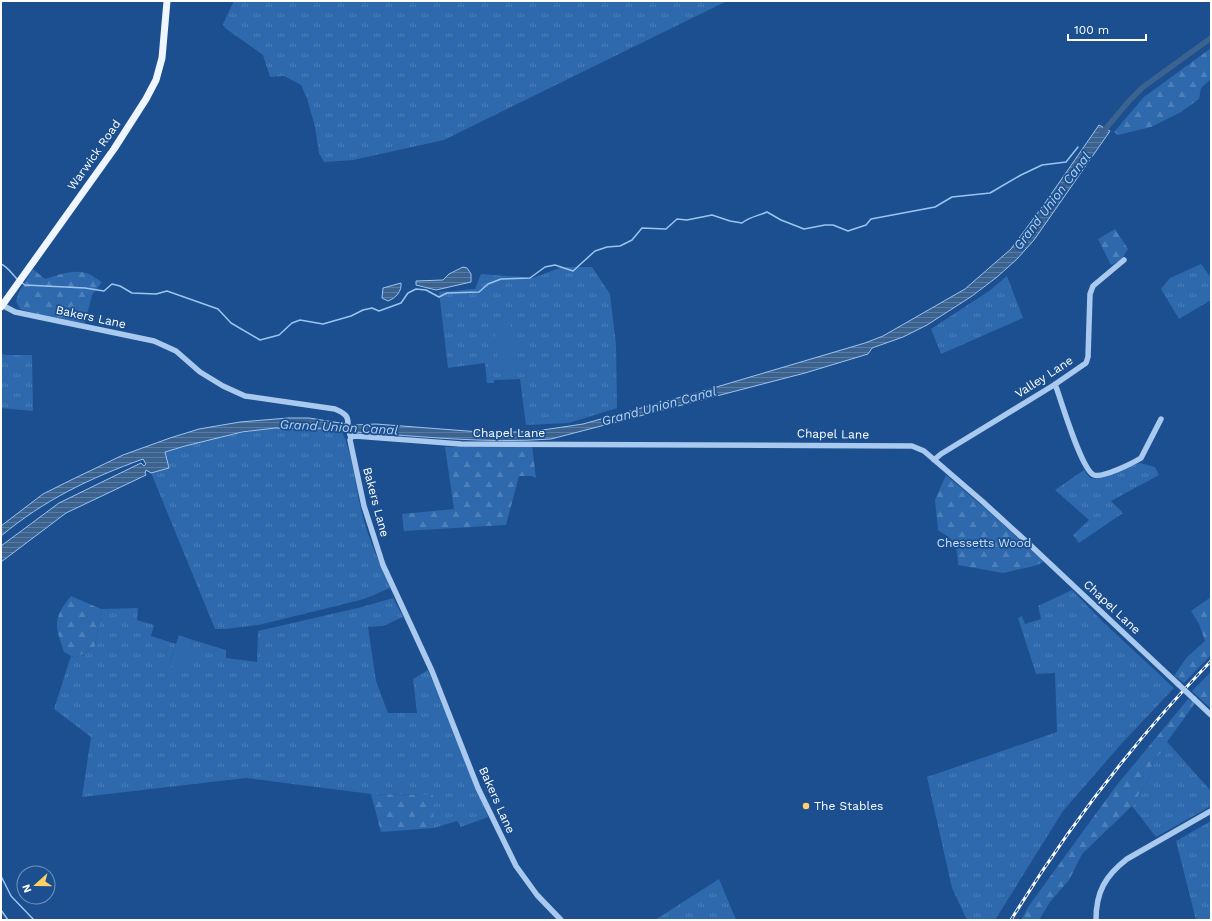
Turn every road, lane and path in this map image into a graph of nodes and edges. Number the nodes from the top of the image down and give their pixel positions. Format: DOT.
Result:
graph roads {
  1 [pos="167,1"];
  2 [pos="1124,260"];
  3 [pos="1,306"];
  4 [pos="1055,384"];
  5 [pos="1161,419"];
  6 [pos="351,437"];
  7 [pos="934,460"];
  8 [pos="1211,715"];
  9 [pos="1211,811"];
  10 [pos="561,920"];
  11 [pos="1096,920"];
  1 -- 3 [label="main road, Warwick Road"];
  2 -- 4 [label="street, Valley Lane"];
  3 -- 6 [label="street, Bakers Lane"];
  4 -- 5 [label="street"];
  4 -- 7 [label="street, Valley Lane"];
  6 -- 7 [label="street, Chapel Lane"];
  6 -- 10 [label="street, Bakers Lane"];
  7 -- 8 [label="street, Chapel Lane, bridge"];
  9 -- 11 [label="street"];
}
